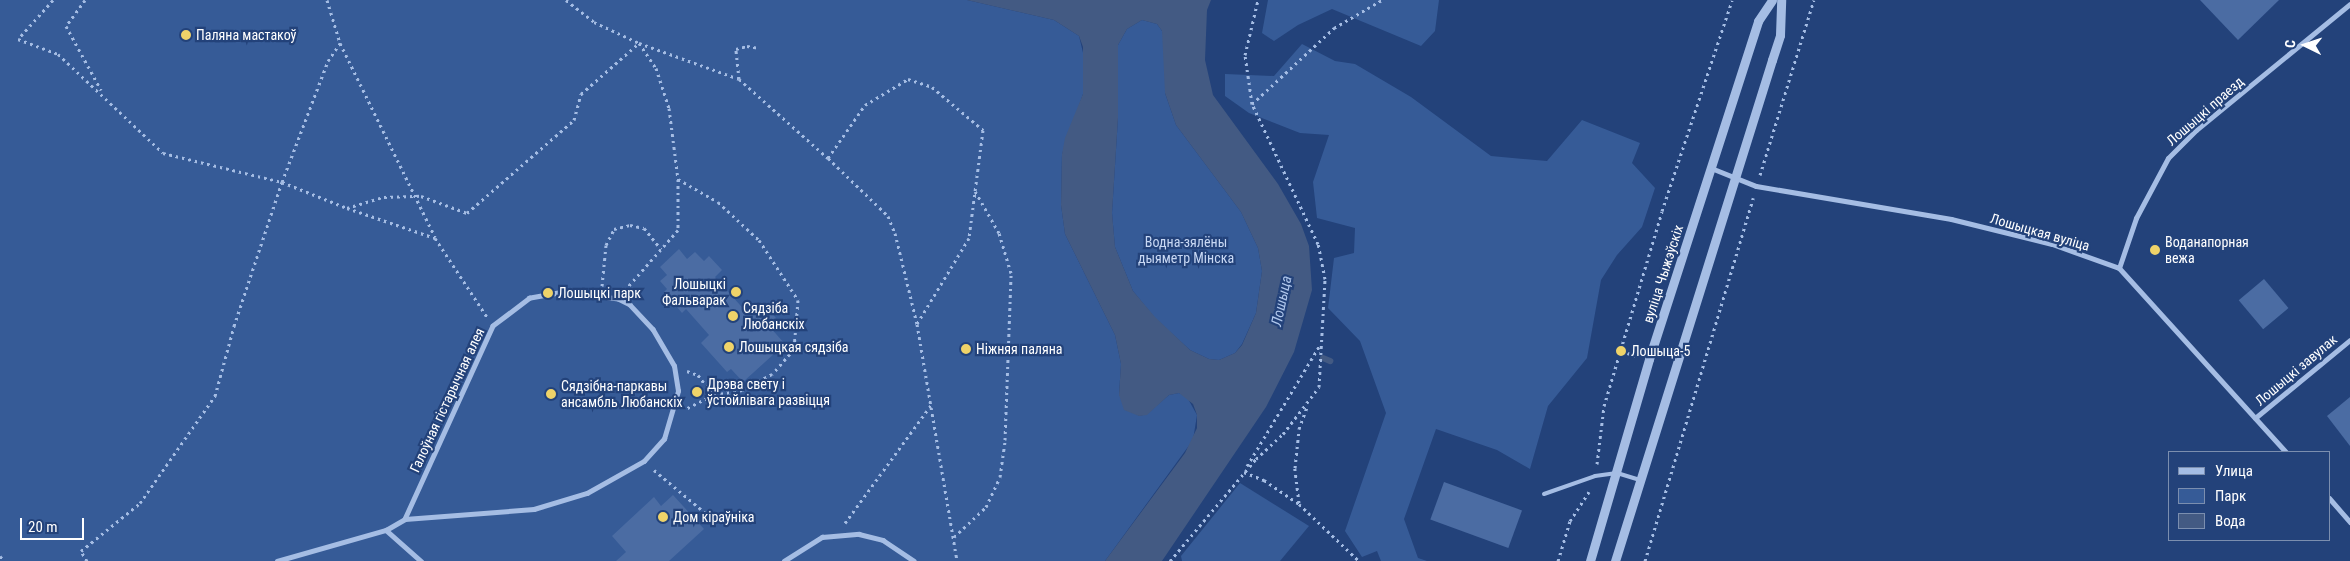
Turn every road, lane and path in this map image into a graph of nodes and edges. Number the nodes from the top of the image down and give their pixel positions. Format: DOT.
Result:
graph roads {
  1 [pos="53,0"];
  2 [pos="85,0"];
  3 [pos="327,0"];
  4 [pos="566,0"];
  5 [pos="1258,0"];
  6 [pos="1382,0"];
  7 [pos="1732,0"];
  8 [pos="1772,0"];
  9 [pos="1781,0"];
  10 [pos="1814,0"];
  11 [pos="2350,4"];
  12 [pos="340,43"];
  13 [pos="639,43"];
  14 [pos="759,48"];
  15 [pos="739,80"];
  16 [pos="103,92"];
  17 [pos="1252,104"];
  18 [pos="828,158"];
  19 [pos="1712,168"];
  20 [pos="678,179"];
  21 [pos="1737,179"];
  22 [pos="282,182"];
  23 [pos="1756,186"];
  24 [pos="975,191"];
  25 [pos="414,196"];
  26 [pos="347,208"];
  27 [pos="435,238"];
  28 [pos="661,249"];
  29 [pos="2120,268"];
  30 [pos="600,297"];
  31 [pos="618,299"];
  32 [pos="917,324"];
  33 [pos="493,326"];
  34 [pos="2350,340"];
  35 [pos="1321,344"];
  36 [pos="674,366"];
  37 [pos="713,395"];
  38 [pos="1308,404"];
  39 [pos="931,405"];
  40 [pos="672,416"];
  41 [pos="2255,418"];
  42 [pos="2285,451"];
  43 [pos="644,461"];
  44 [pos="1617,473"];
  45 [pos="1243,474"];
  46 [pos="1596,476"];
  47 [pos="1640,480"];
  48 [pos="1544,494"];
  49 [pos="2330,499"];
  50 [pos="1299,504"];
  51 [pos="709,516"];
  52 [pos="405,520"];
  53 [pos="2350,522"];
  54 [pos="386,530"];
  55 [pos="837,534"];
  56 [pos="954,537"];
  57 [pos="0,556"];
  58 [pos="4,561"];
  59 [pos="87,561"];
  60 [pos="277,561"];
  61 [pos="421,561"];
  62 [pos="784,561"];
  63 [pos="914,561"];
  64 [pos="958,561"];
  65 [pos="1170,561"];
  66 [pos="1359,561"];
  67 [pos="1558,561"];
  68 [pos="1590,561"];
  69 [pos="1615,561"];
  70 [pos="1645,561"];
  1 -- 16 [label="path"];
  2 -- 16 [label="path"];
  3 -- 12 [label="path"];
  4 -- 13 [label="path"];
  5 -- 17 [label="path"];
  6 -- 17 [label="path"];
  7 -- 46 [label="path"];
  8 -- 19 [label="street, вуліца Чыжэўскіх"];
  9 -- 21 [label="street"];
  10 -- 23 [label="path"];
  11 -- 29 [label="street, Лошыцкі праезд"];
  12 -- 22 [label="path"];
  12 -- 25 [label="path"];
  13 -- 15 [label="path"];
  13 -- 20 [label="path"];
  13 -- 25 [label="path"];
  14 -- 15 [label="path"];
  15 -- 18 [label="path"];
  16 -- 22 [label="path"];
  17 -- 35 [label="path"];
  18 -- 24 [label="path"];
  18 -- 32 [label="path"];
  19 -- 21 [label="street, Лошыцкая вуліца"];
  19 -- 44 [label="street, вуліца Чыжэўскіх"];
  20 -- 28 [label="path"];
  20 -- 37 [label="path"];
  21 -- 23 [label="street, Лошыцкая вуліца"];
  21 -- 47 [label="street"];
  22 -- 26 [label="path"];
  22 -- 59 [label="path"];
  23 -- 29 [label="street, Лошыцкая вуліца"];
  23 -- 70 [label="path"];
  24 -- 32 [label="path"];
  24 -- 56 [label="path"];
  25 -- 26 [label="path"];
  25 -- 27 [label="path"];
  26 -- 27 [label="path"];
  27 -- 33 [label="path"];
  28 -- 30 [label="path"];
  28 -- 31 [label="path"];
  29 -- 41 [label="street, Лошыцкая вуліца"];
  30 -- 31 [label="street, Галоўная гістарычная алея"];
  30 -- 33 [label="street, Галоўная гістарычная алея"];
  31 -- 36 [label="street"];
  32 -- 39 [label="path"];
  33 -- 52 [label="street, Галоўная гістарычная алея"];
  34 -- 41 [label="street, Лошыцкі завулак"];
  35 -- 38 [label="path"];
  35 -- 45 [label="path"];
  36 -- 37 [label="path"];
  36 -- 40 [label="street"];
  37 -- 40 [label="path"];
  38 -- 45 [label="path"];
  38 -- 50 [label="path"];
  39 -- 55 [label="path"];
  39 -- 56 [label="path"];
  40 -- 43 [label="street"];
  41 -- 42 [label="street, Лошыцкая вуліца"];
  43 -- 51 [label="path"];
  43 -- 52 [label="street"];
  44 -- 46 [label="lane"];
  44 -- 47 [label="lane"];
  44 -- 68 [label="street, вуліца Чыжэўскіх"];
  45 -- 50 [label="path"];
  45 -- 65 [label="path"];
  46 -- 48 [label="lane"];
  46 -- 67 [label="path"];
  47 -- 69 [label="street"];
  49 -- 53 [label="street"];
  50 -- 66 [label="path"];
  52 -- 54 [label="street"];
  54 -- 60 [label="street"];
  54 -- 61 [label="street"];
  55 -- 62 [label="street"];
  55 -- 63 [label="street"];
  56 -- 64 [label="path"];
  57 -- 58 [label="path"];
}
